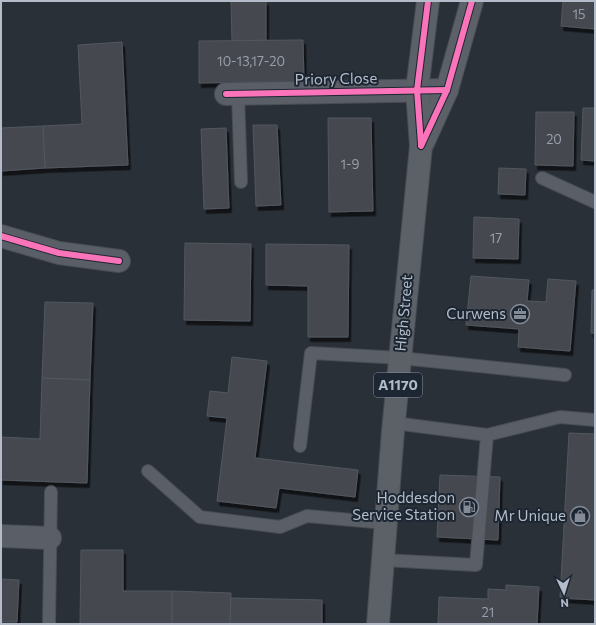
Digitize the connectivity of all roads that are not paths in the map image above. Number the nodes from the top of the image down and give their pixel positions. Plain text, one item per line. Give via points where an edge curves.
1 (428, 1) edge
2 (472, 1) edge
3 (417, 90) junction
4 (447, 90) junction
5 (232, 94) joint
6 (421, 146) junction
7 (542, 178) dead end
8 (241, 182) dead end
9 (595, 202) edge
10 (1, 236) edge
11 (119, 261) dead end
12 (400, 358) junction
13 (565, 375) dead end
14 (595, 420) edge
15 (394, 423) junction
16 (487, 434) junction
17 (300, 446) dead end
18 (148, 471) dead end
19 (51, 492) dead end
20 (386, 523) junction
21 (1, 536) edge
22 (50, 538) junction
23 (383, 560) junction
24 (49, 624) edge
25 (378, 624) edge

1 - 3 main road, High Street / A1170
2 - 4 main road, High Street / A1170
3 - 4 street, Priory Close
3 - 5 street, Priory Close
3 - 6 main road, High Street / A1170
4 - 6 main road, High Street / A1170
5 - 8 lane
6 - 12 main road, High Street / A1170
7 - 9 lane
10 - 11 street via 59,253
12 - 13 lane
12 - 15 main road, High Street / A1170
12 - 17 lane via 311,353
14 - 16 lane via 560,417
15 - 16 lane
15 - 20 main road, High Street / A1170
16 - 23 lane via 476,565
18 - 20 lane via 200,517 280,527 307,516
19 - 22 lane
20 - 23 main road, High Street / A1170
21 - 22 street
22 - 24 lane
23 - 25 main road, High Street / A1170

